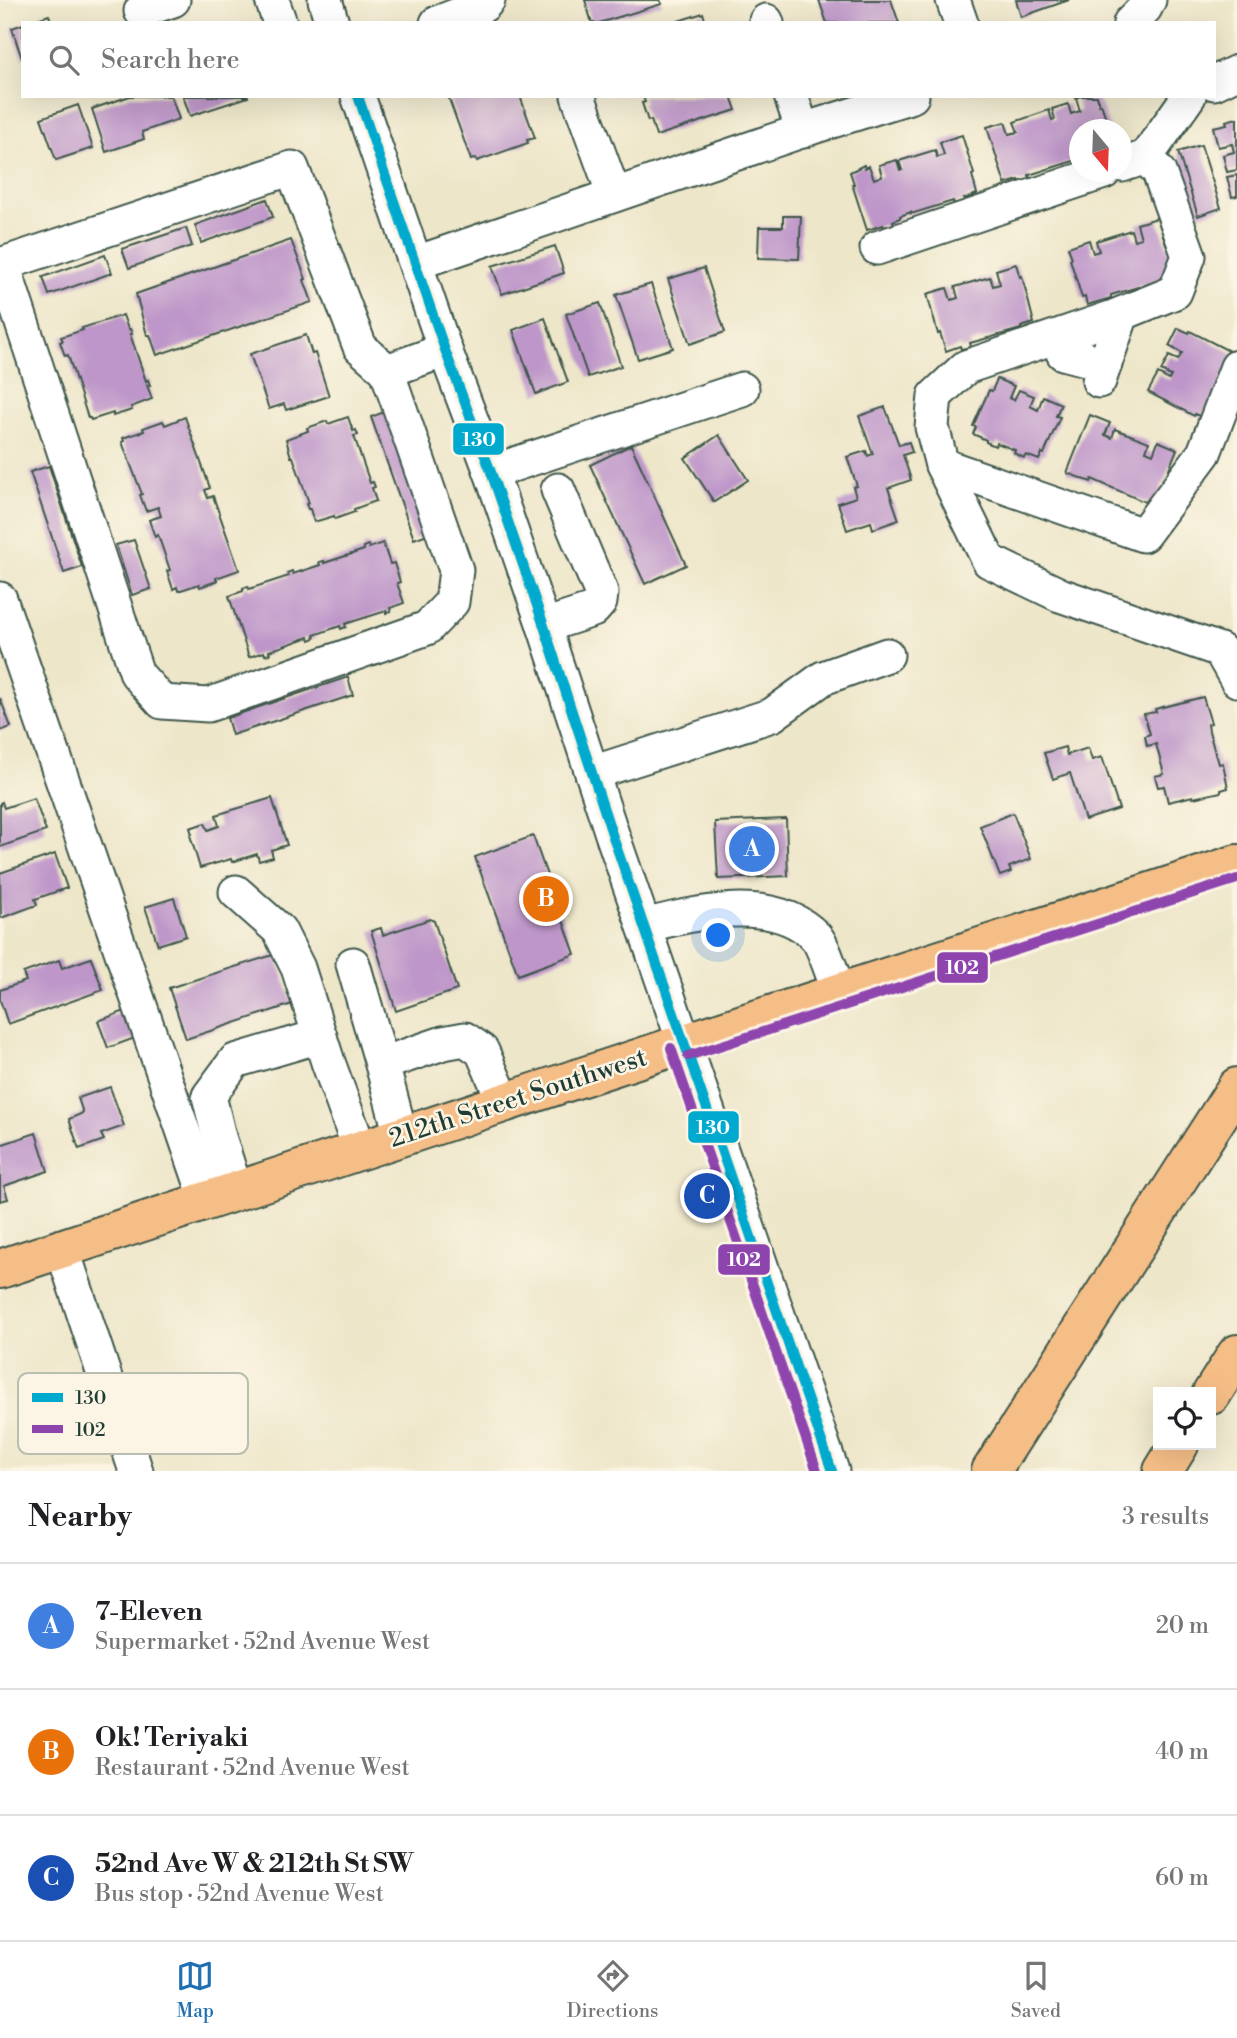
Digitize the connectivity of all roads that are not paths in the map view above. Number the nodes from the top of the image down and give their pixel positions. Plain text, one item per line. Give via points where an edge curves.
1 (173, 0) edge
2 (272, 0) edge
3 (325, 0) edge
4 (488, 0) edge
5 (953, 0) edge
6 (1149, 0) edge
7 (141, 10) dead end
8 (279, 21) edge
9 (331, 21) edge
10 (442, 21) edge
11 (960, 21) edge
12 (1132, 21) edge
13 (1237, 72) edge
14 (1216, 82) edge
15 (359, 98) edge
16 (579, 98) edge
17 (792, 98) edge
18 (906, 98) edge
19 (1187, 98) edge
20 (803, 131) junction
21 (1134, 161) edge
22 (1074, 182) edge
23 (614, 195) junction
24 (877, 248) dead end
25 (416, 263) junction
26 (2, 265) edge
27 (1122, 314) junction
28 (11, 323) edge
29 (1062, 335) junction
30 (445, 350) junction
31 (1237, 367) edge
32 (387, 371) junction
33 (742, 389) dead end
34 (942, 465) junction
35 (491, 472) junction
36 (558, 489) dead end
37 (0, 599) edge
38 (544, 626) junction
39 (887, 655) dead end
40 (1237, 680) edge
41 (592, 773) junction
42 (1237, 864) edge
43 (236, 892) dead end
44 (644, 926) junction
45 (353, 964) dead end
46 (839, 992) junction
47 (320, 1036) junction
48 (684, 1043) junction
49 (382, 1064) junction
50 (1237, 1087) edge
51 (504, 1102) junction
52 (401, 1136) junction
53 (359, 1150) junction
54 (221, 1196) junction
55 (62, 1248) junction
56 (0, 1269) edge
57 (1237, 1354) edge
58 (103, 1373) edge
59 (1216, 1387) edge
60 (1176, 1450) edge
61 (130, 1454) edge
62 (136, 1471) edge
63 (832, 1471) edge
64 (991, 1471) edge
65 (1163, 1471) edge

1 - 7 street
2 - 8 street
3 - 9 street
4 - 10 street
5 - 11 street
6 - 12 street
13 - 14 street
15 - 25 street
16 - 23 street
17 - 20 street
18 - 20 street
19 - 21 street
20 - 23 street
21 - 27 street via 1159,172 1189,256 1175,292
22 - 24 street
23 - 25 street
25 - 30 street
26 - 28 street
26 - 32 street via 292,168 360,347
27 - 29 street
27 - 29 street via 1102,373 1063,353
28 - 32 street via 137,674 162,702 208,705 427,628 452,602 456,570
29 - 34 street via 965,367 935,397 932,427
30 - 32 street
30 - 35 street
31 - 34 street via 1203,453 1143,535
33 - 35 street
34 - 40 street via 989,561 1060,595 1220,650
35 - 38 street
36 - 38 street via 601,592 600,602 593,610
37 - 54 street
38 - 41 street
39 - 41 street via 823,678 772,715
41 - 44 street
42 - 46 main road, 212th Street Southwest
43 - 47 street via 279,930 298,968
44 - 46 street via 730,911 759,911 796,920 818,939
44 - 48 street
45 - 49 street
46 - 48 main road, 212th Street Southwest
47 - 53 street
47 - 54 street via 236,1060 209,1096 219,1138
48 - 51 main road, 212th Street Southwest
48 - 63 street
49 - 51 street via 466,1039 482,1051
49 - 52 street
50 - 64 main road
51 - 52 main road, 212th Street Southwest
52 - 53 main road, 212th Street Southwest
53 - 54 main road, 212th Street Southwest
54 - 55 main road, 212th Street Southwest
55 - 56 main road, 212th Street Southwest
55 - 58 street
57 - 59 main road
60 - 65 main road
61 - 62 street

